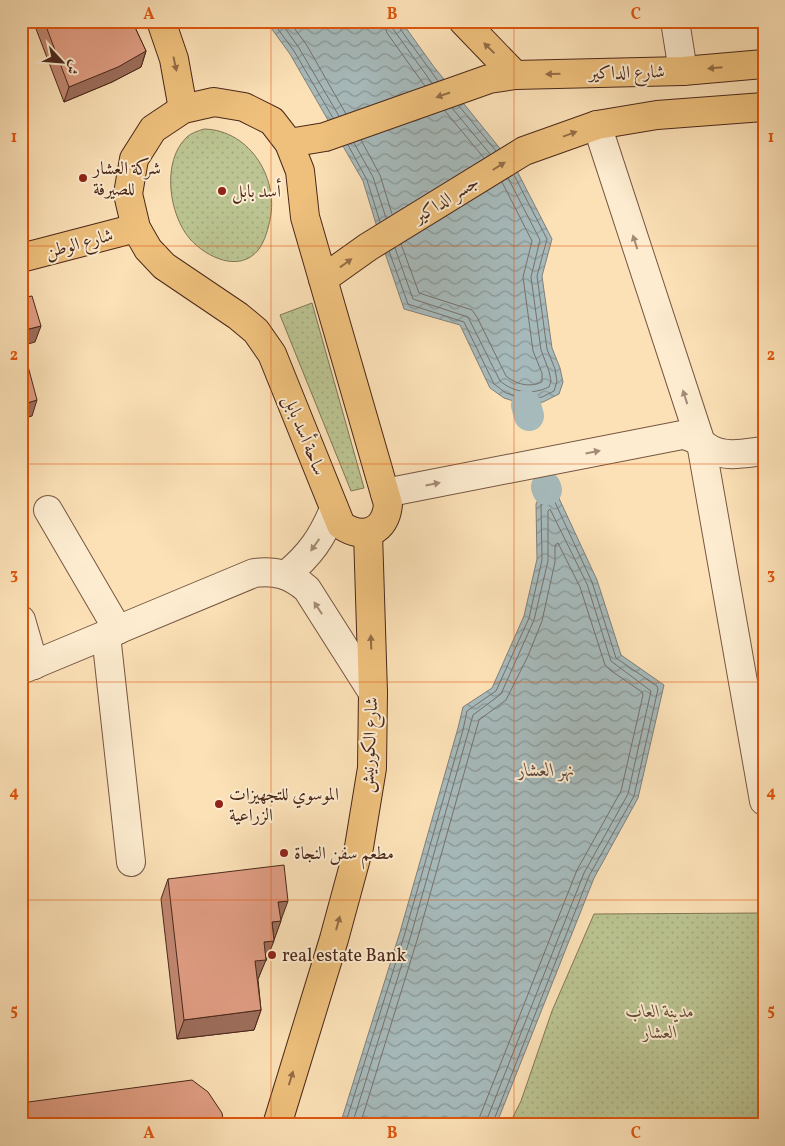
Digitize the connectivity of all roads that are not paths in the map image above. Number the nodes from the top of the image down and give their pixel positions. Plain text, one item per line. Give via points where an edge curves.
1 (161, 21) edge
2 (463, 21) edge
3 (676, 21) edge
4 (764, 64) edge
5 (683, 71) junction
6 (502, 77) junction
7 (764, 107) edge
8 (183, 109) junction
9 (597, 125) junction
10 (289, 142) junction
11 (136, 228) junction
12 (21, 258) edge
13 (323, 279) junction
14 (700, 443) junction
15 (764, 451) edge
16 (386, 493) junction
17 (334, 509) junction
18 (48, 510) dead end
19 (368, 533) junction
20 (286, 575) junction
21 (21, 620) edge
22 (112, 632) junction
23 (28, 668) edge
24 (373, 693) junction
25 (764, 801) edge
26 (131, 862) dead end
27 (277, 1125) edge

1 -> 8 main road via 174,58
6 -> 2 main road
3 - 5 street
4 -> 5 main road, شارع الداكير
5 -> 6 main road, شارع الداكير
6 -> 10 main road via 325,137
7 - 9 main road via 657,115
8 - 10 main road, ساحة أسد بابل via 214,102 244,107 272,121
8 - 11 main road, ساحة أسد بابل via 153,129 134,159 128,194
13 -> 9 main road, جسر الداكير via 368,246 524,151
14 -> 9 street
10 - 13 main road, ساحة أسد بابل via 300,171 305,217
11 - 12 main road, شارع الوطن
11 - 17 main road, ساحة أسد بابل via 148,249 164,266 256,331 272,354
13 - 16 main road, ساحة أسد بابل
14 - 15 street via 722,453
16 -> 14 street via 682,435 695,438
14 - 25 street
16 - 19 main road, ساحة أسد بابل via 387,515 377,528
17 - 19 main road, ساحة أسد بابل via 341,525 350,531
17 -> 20 street via 316,546
18 - 22 street
24 -> 19 main road, شارع الكورنيش
20 - 22 street via 254,573
24 -> 20 street via 307,589
21 - 23 street
22 - 23 street
22 - 26 street
27 -> 24 main road, شارع الكورنيش via 359,847 372,768

